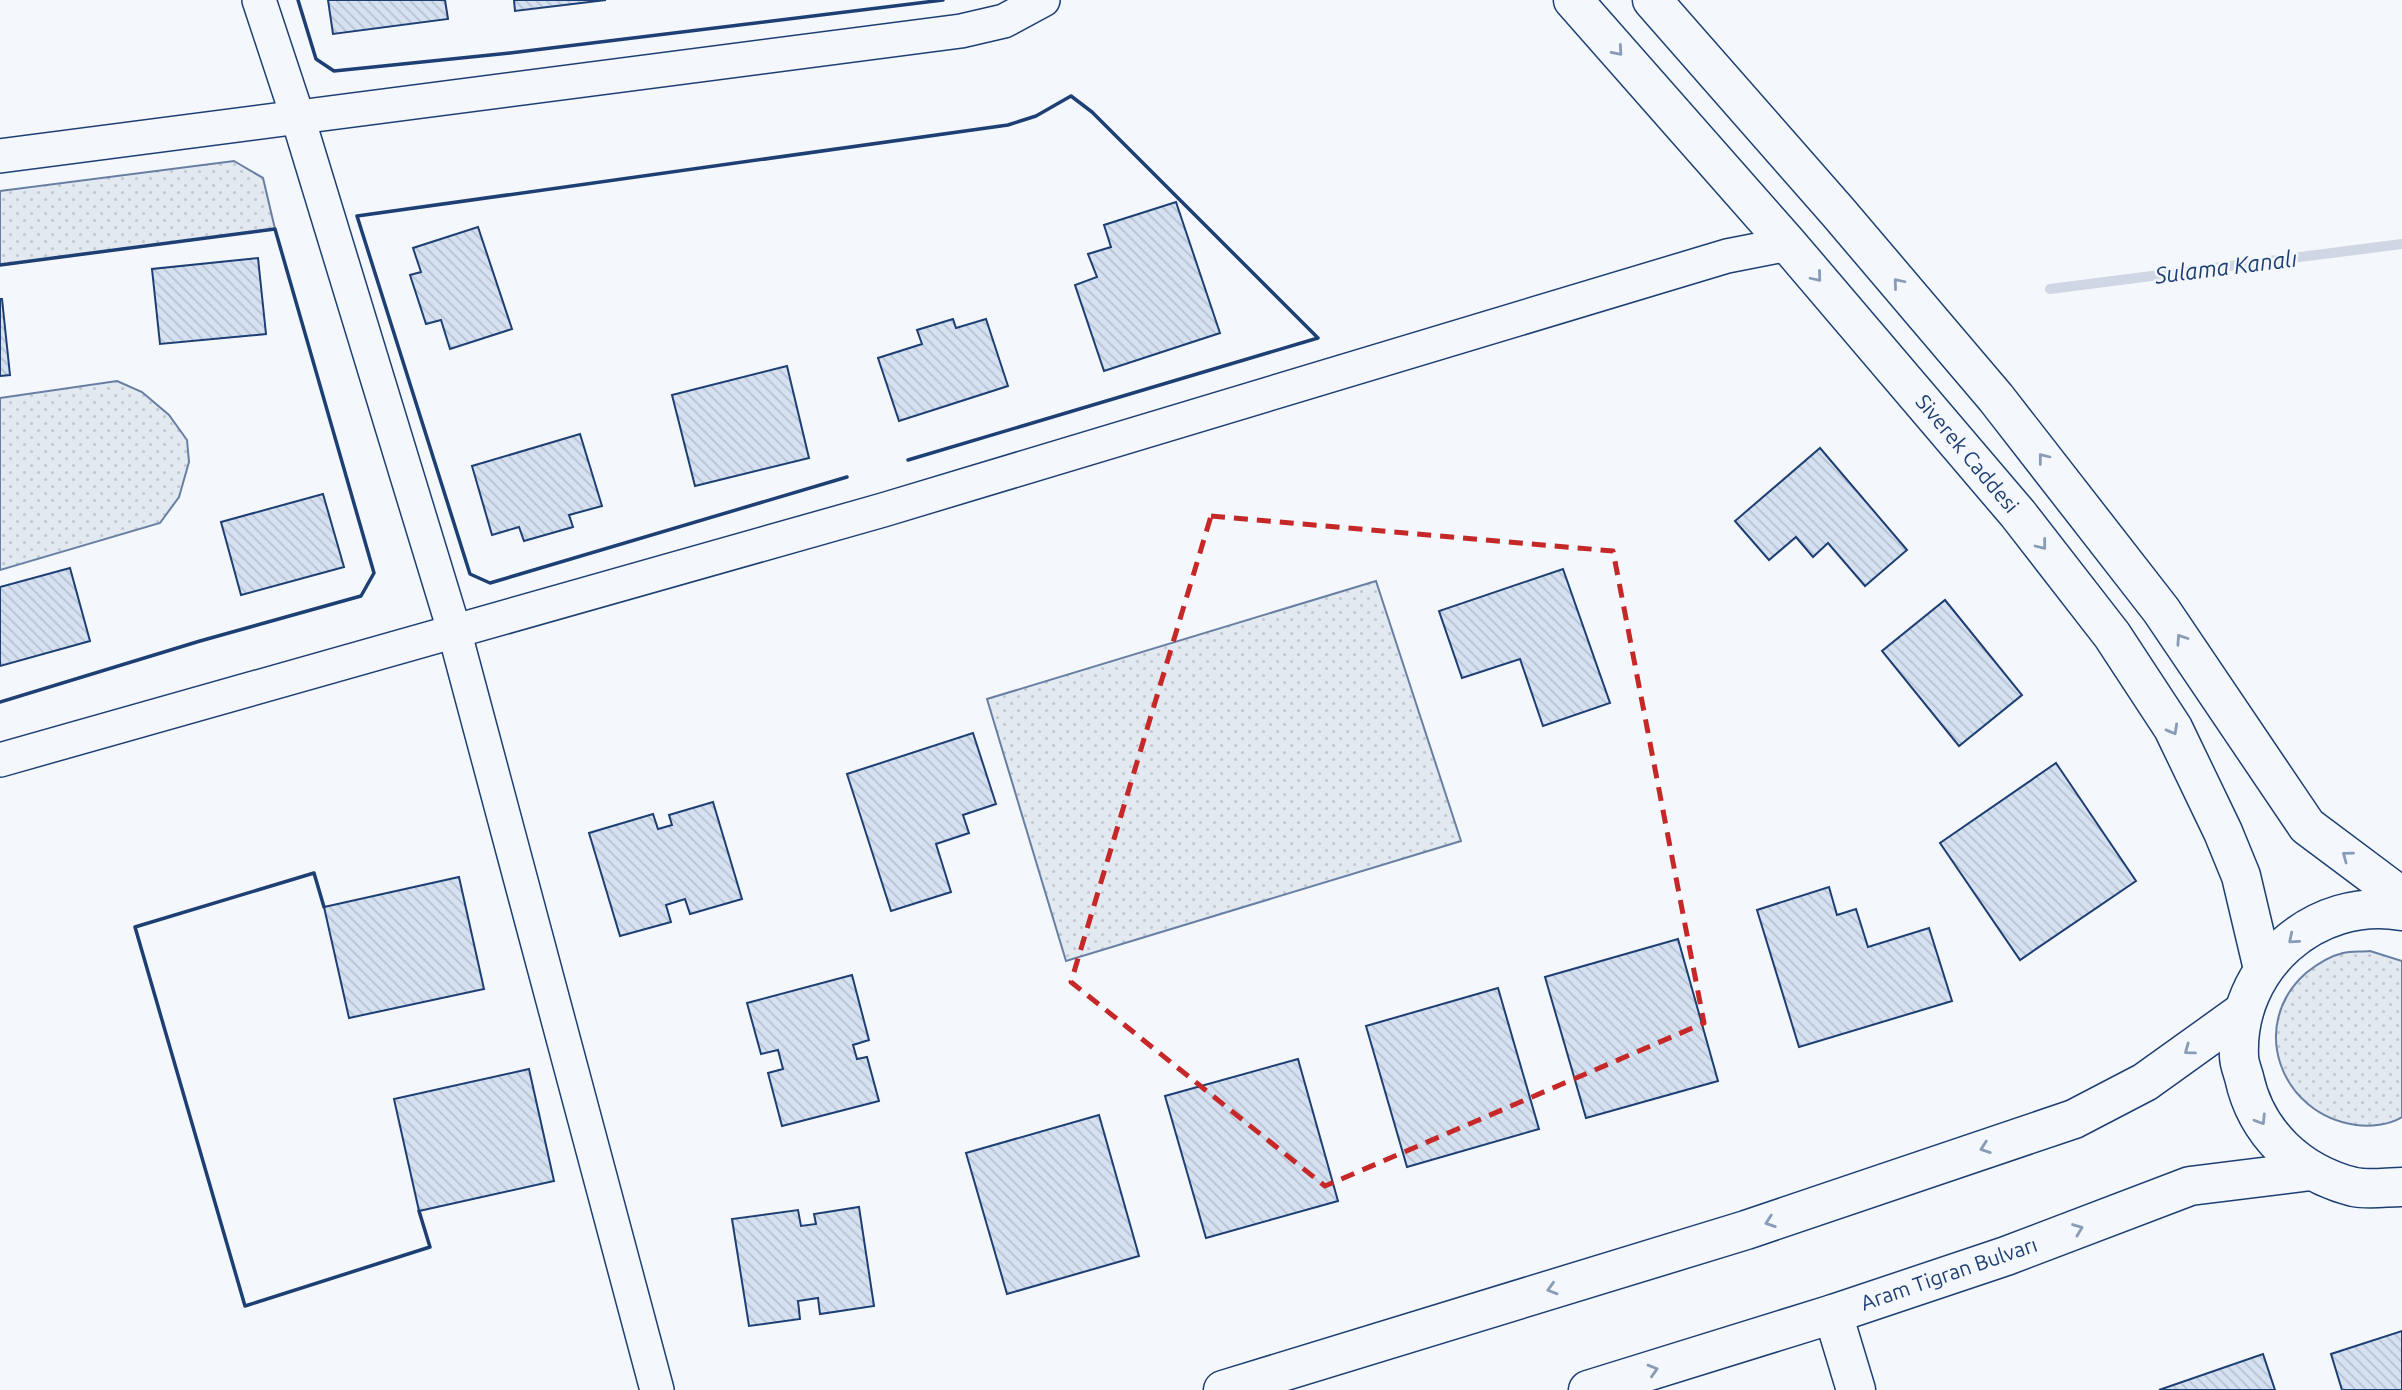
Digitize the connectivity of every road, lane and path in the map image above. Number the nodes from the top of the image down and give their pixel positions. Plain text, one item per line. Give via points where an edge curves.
1 (259, 0) edge
2 (1043, 0) edge
3 (1573, 0) edge
4 (1652, 0) edge
5 (297, 115) junction
6 (0, 156) edge
7 (1788, 244) junction
8 (454, 630) junction
9 (0, 760) edge
10 (2402, 897) edge
11 (2402, 911) edge
12 (2263, 969) junction
13 (2244, 1011) junction
14 (2311, 1171) junction
15 (2402, 1187) edge
16 (1833, 1314) junction
17 (657, 1390) edge
18 (1223, 1390) edge
19 (1588, 1390) edge
20 (1856, 1390) edge

1 - 5 street
2 - 5 street via 1004,21 961,31
3 -> 7 main road, Siverek Caddesi
10 -> 4 main road via 2307,826 2161,610 1996,398
5 - 6 street
5 - 8 street
7 - 8 street via 1727,256 883,510
7 -> 12 main road, Siverek Caddesi via 2018,514 2112,635 2173,728 2241,876
8 - 9 street
8 - 17 street
11 -> 12 main road via 2380,907 2335,915 2294,936
12 - 13 main road
13 -> 14 main road via 2239,1056 2249,1101 2274,1141
13 -> 18 main road via 2145,1082 2074,1119 1746,1230
14 - 15 main road via 2356,1187
16 -> 14 main road, Aram Tigran Bulvarı via 2006,1256 2190,1186
19 -> 16 main road, Aram Tigran Bulvarı
16 - 20 main road

